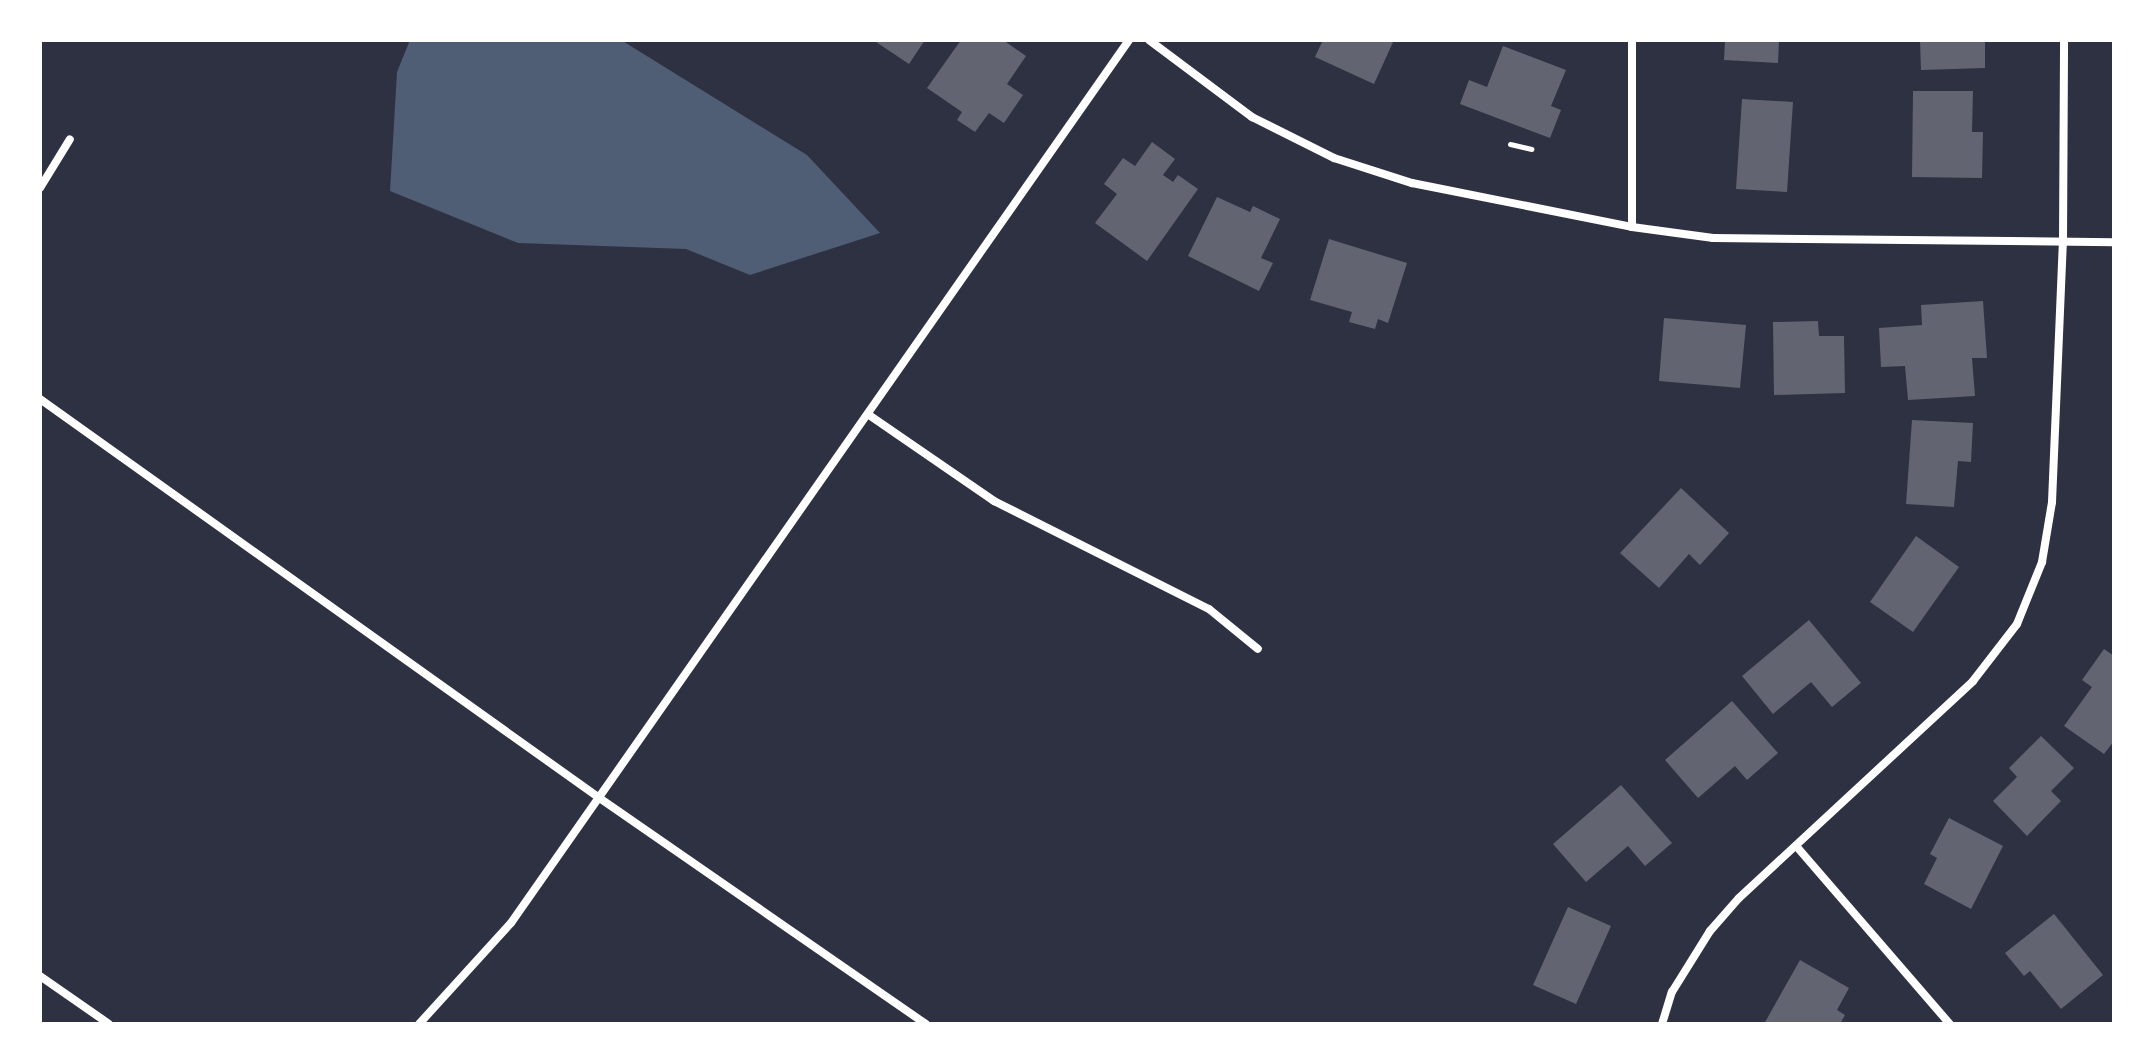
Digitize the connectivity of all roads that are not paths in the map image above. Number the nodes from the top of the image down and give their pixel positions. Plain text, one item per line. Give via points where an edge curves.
1 (1129, 40) edge
2 (1149, 40) edge
3 (1632, 40) edge
4 (2064, 40) edge
5 (70, 139) dead end
6 (40, 188) edge
7 (1632, 227) junction
8 (2063, 242) junction
9 (2114, 242) edge
10 (40, 399) edge
11 (869, 415) junction
12 (1258, 649) dead end
13 (598, 797) junction
14 (1797, 847) junction
15 (40, 976) edge
16 (109, 1024) edge
17 (419, 1024) edge
18 (926, 1024) edge
19 (1662, 1024) edge
20 (1950, 1024) edge

1 - 11 street
2 - 7 street via 1252,117 1334,158 1412,183
3 - 7 street
4 - 8 street
5 - 6 street
7 - 8 street via 1713,238
8 - 9 street
8 - 14 street via 2052,502 2042,562 2017,624 1973,681
10 - 13 street
11 - 12 street via 994,501 1209,609
11 - 13 street
13 - 17 street via 511,923
13 - 18 street
14 - 19 street via 1710,931 1672,992
14 - 20 street
15 - 16 street

